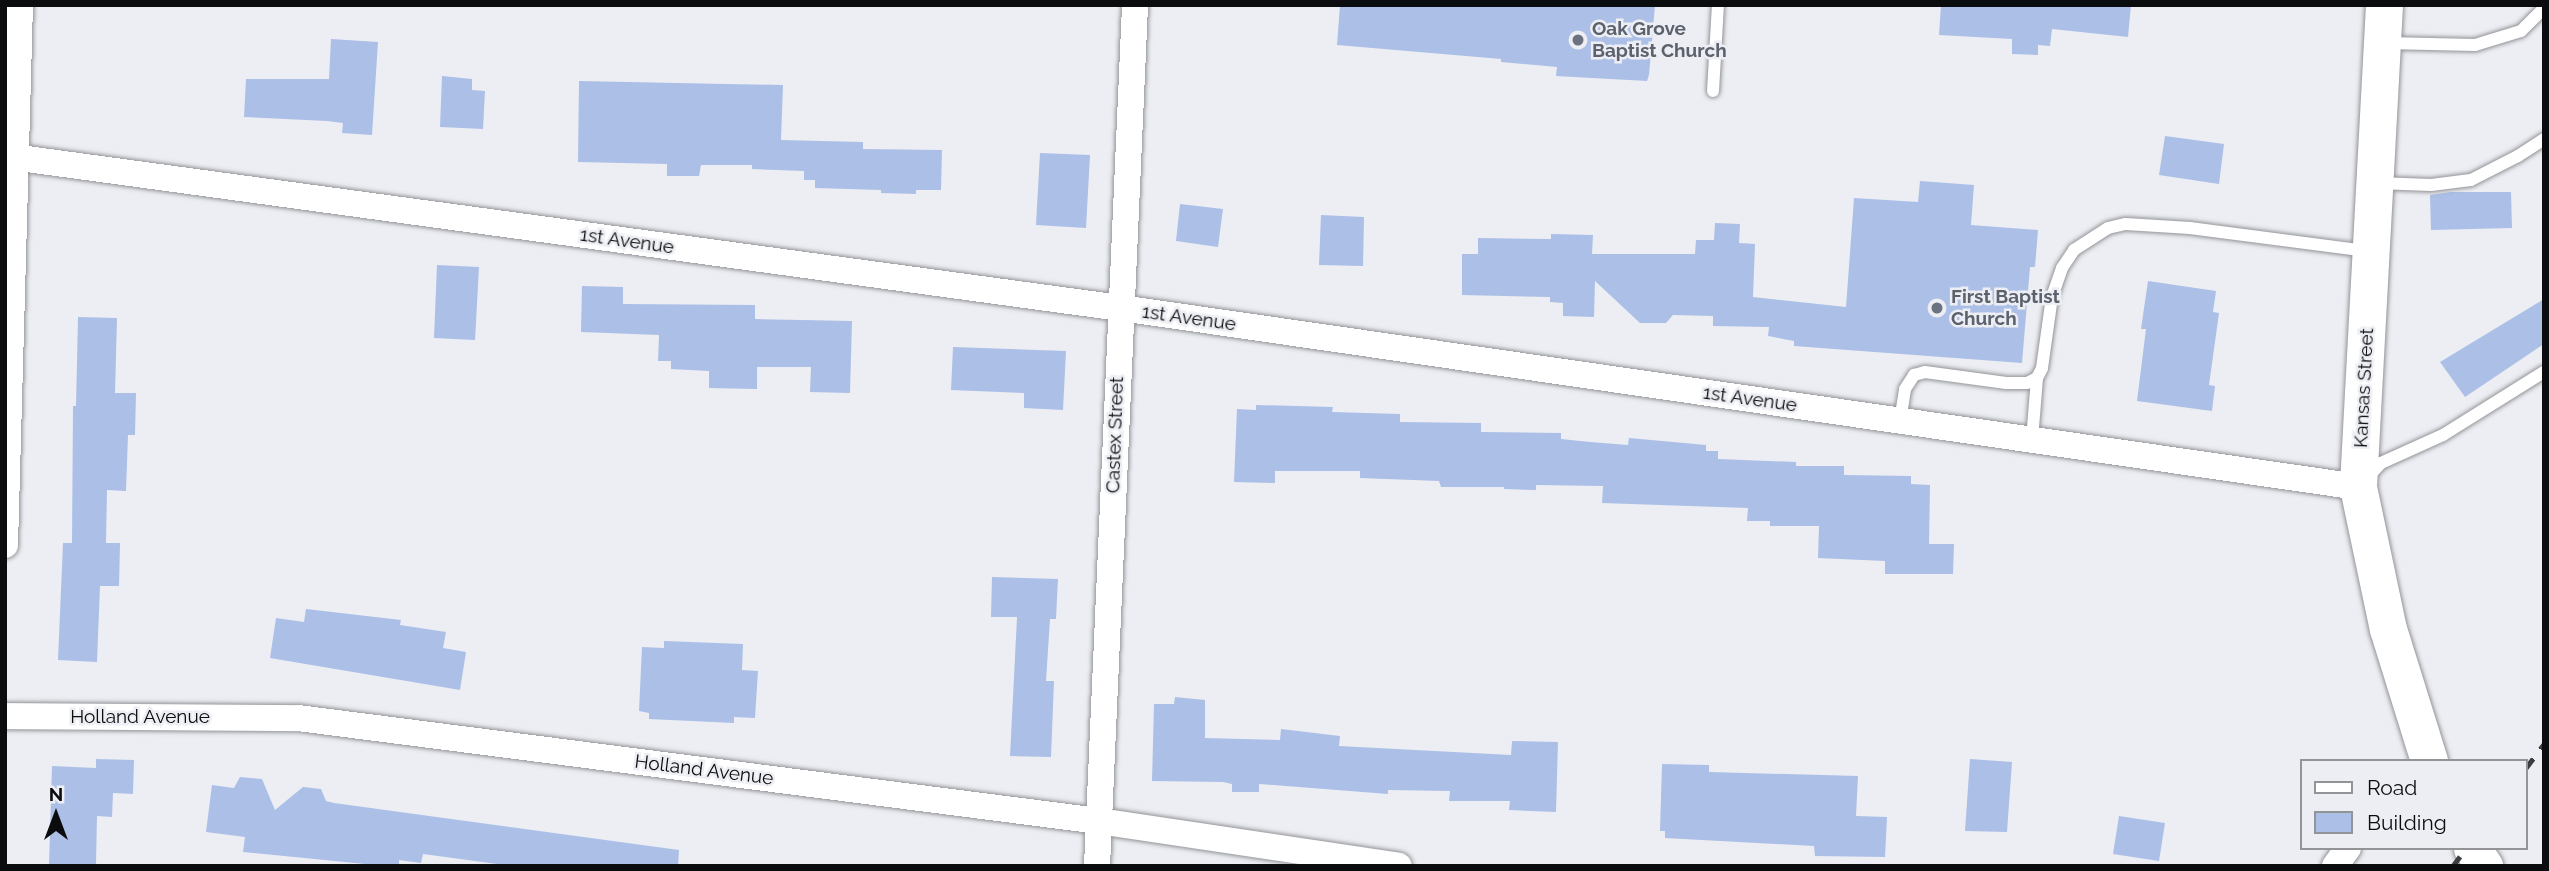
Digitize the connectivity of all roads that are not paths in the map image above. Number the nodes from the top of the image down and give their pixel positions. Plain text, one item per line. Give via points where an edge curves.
1 (20, 5) edge
2 (1135, 5) edge
3 (1718, 5) edge
4 (2384, 5) edge
5 (2544, 8) edge
6 (2382, 43) junction
7 (1713, 91) dead end
8 (2544, 139) edge
9 (12, 157) edge
10 (2376, 183) junction
11 (2371, 251) junction
12 (1121, 308) junction
13 (2544, 372) edge
14 (2037, 378) junction
15 (1899, 421) junction
16 (2032, 440) junction
17 (2358, 487) junction
18 (5, 545) edge
19 (5, 716) edge
20 (2422, 757) edge
21 (1099, 821) junction
22 (2347, 850) edge
23 (2473, 850) edge
24 (1097, 866) edge
25 (1399, 866) edge
26 (2335, 866) edge
27 (2484, 866) edge

1 - 9 street
2 - 12 street, Castex Street
3 - 7 lane
4 - 6 street, Kansas Street
5 - 6 lane via 2521,31 2475,45
6 - 10 street, Kansas Street
8 - 10 lane via 2471,180
9 - 12 street, 1st Avenue
9 - 18 street
10 - 11 street, Kansas Street
11 - 14 lane via 2190,228 2126,224 2108,228 2074,250 2062,268
11 - 17 street, Kansas Street
12 - 15 street, 1st Avenue
12 - 21 street, Castex Street
13 - 17 lane via 2443,435 2381,463
14 - 15 lane via 2006,383 1925,372 1914,375 1905,389
14 - 16 lane
15 - 16 street, 1st Avenue
16 - 17 street, 1st Avenue
17 - 20 street, Kansas Street via 2388,629
19 - 21 street, Holland Avenue via 298,718
21 - 24 street, Castex Street
21 - 25 street, Holland Avenue
22 - 26 street
23 - 27 street

